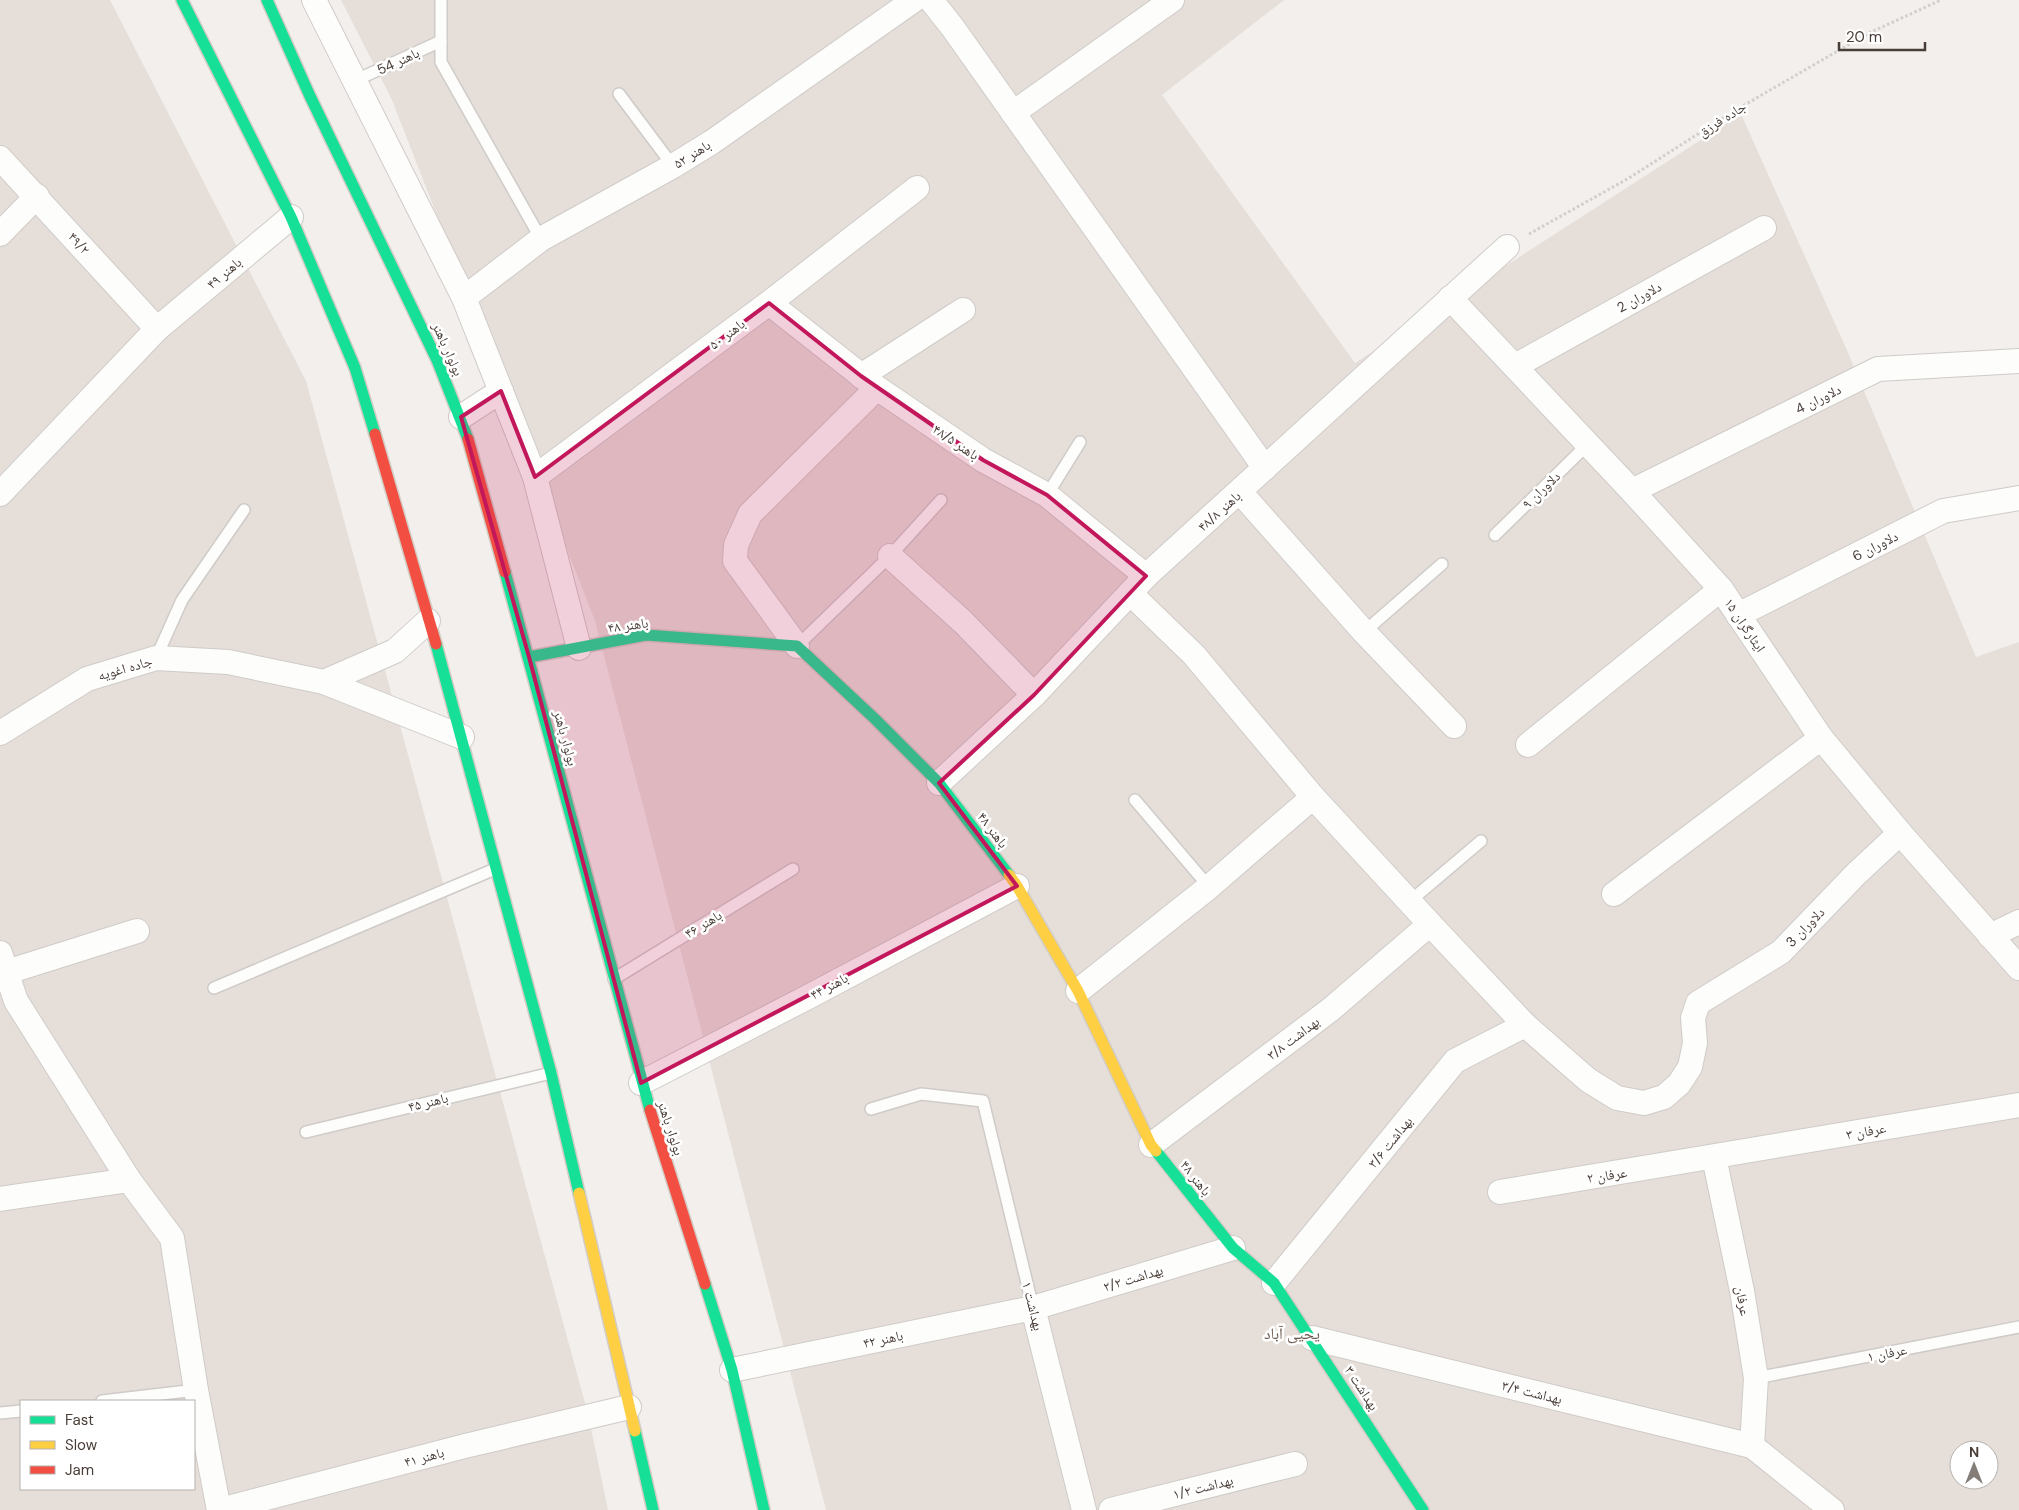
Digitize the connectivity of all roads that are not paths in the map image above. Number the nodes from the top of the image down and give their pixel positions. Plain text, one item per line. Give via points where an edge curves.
1 (182, 0) edge
2 (267, 0) edge
3 (314, 0) edge
4 (442, 0) edge
5 (914, 0) edge
6 (931, 0) edge
7 (1172, 0) edge
8 (441, 41) junction
9 (354, 81) junction
10 (619, 94) dead end
11 (1013, 113) junction
12 (0, 158) edge
13 (673, 166) junction
14 (918, 188) dead end
15 (37, 196) junction
16 (291, 217) junction
17 (1764, 228) dead end
18 (0, 234) edge
19 (541, 239) junction
20 (1507, 247) road end
21 (464, 298) junction
22 (1450, 298) junction
23 (768, 303) junction
24 (963, 310) dead end
25 (158, 329) junction
26 (2019, 361) edge
27 (1514, 366) junction
28 (869, 382) junction
29 (501, 391) junction
30 (461, 417) junction
31 (1080, 442) dead end
32 (1588, 444) junction
33 (1265, 468) junction
34 (535, 478) junction
35 (1632, 491) junction
36 (1240, 492) junction
37 (0, 494) edge
38 (1047, 495) junction
39 (2019, 498) edge
40 (941, 500) dead end
41 (244, 510) dead end
42 (1495, 536) dead end
43 (890, 556) junction
44 (1442, 564) dead end
45 (1146, 576) junction
46 (1721, 589) junction
47 (1130, 592) junction
48 (1738, 615) junction
49 (428, 621) junction
50 (1364, 632) junction
51 (797, 646) junction
52 (579, 648) junction
53 (529, 657) junction
54 (156, 658) junction
55 (324, 682) junction
56 (1034, 695) junction
57 (1454, 726) dead end
58 (0, 733) edge
59 (462, 737) junction
60 (1821, 738) junction
61 (1528, 745) dead end
62 (939, 783) junction
63 (1313, 797) junction
64 (1135, 800) dead end
65 (1900, 833) junction
66 (1481, 841) dead end
67 (495, 869) junction
68 (793, 869) dead end
69 (1016, 886) junction
70 (1209, 886) junction
71 (1614, 894) dead end
72 (1409, 902) junction
73 (2019, 922) edge
74 (1430, 924) junction
75 (137, 931) dead end
76 (1990, 936) junction
77 (4, 963) edge
78 (2019, 968) edge
79 (614, 979) junction
80 (214, 988) dead end
81 (1078, 991) junction
82 (8, 1005) edge
83 (1525, 1024) junction
84 (551, 1072) junction
85 (641, 1083) junction
86 (2019, 1105) edge
87 (871, 1109) dead end
88 (306, 1132) dead end
89 (1152, 1145) junction
90 (1714, 1157) junction
91 (129, 1180) junction
92 (1500, 1192) dead end
93 (0, 1199) edge
94 (1233, 1248) junction
95 (1274, 1283) junction
96 (1033, 1308) junction
97 (2019, 1327) edge
98 (1312, 1338) junction
99 (732, 1370) junction
100 (1756, 1378) junction
101 (196, 1390) junction
102 (111, 1400) edge
103 (629, 1407) junction
104 (20, 1410) edge
105 (0, 1413) edge
106 (1752, 1446) junction
107 (1295, 1464) dead end
108 (219, 1510) edge
109 (653, 1510) edge
110 (764, 1510) edge
111 (1084, 1510) edge
112 (1111, 1510) edge
113 (1423, 1510) edge
114 (1832, 1510) edge

1 - 16 main road
2 - 30 main road, بولوار باهنر via 438,360
3 - 9 street
4 - 8 lane
5 - 13 street, باهنر ۵۲
6 - 11 street
7 - 11 street
8 - 9 lane, باهنر 54
8 - 19 lane via 441,62
9 - 21 street
10 - 13 lane
11 - 33 street
12 - 15 street, ۴۹/۲
13 - 19 street, باهنر ۵۲
14 - 23 street, باهنر ۵۰
15 - 18 street
15 - 25 street, ۴۹/۲
16 - 25 street, باهنر ۴۹
16 - 49 main road via 355,368
17 - 27 street, دلاوران 2
19 - 21 street, باهنر ۵۲
20 - 22 street, باهنر ۴۸/۸
21 - 29 street
22 - 27 street, ایثارگران ۱۵
22 - 33 street, باهنر ۴۸/۸
23 - 28 street, باهنر ۴۸/۵
23 - 34 street, باهنر ۵۰
24 - 28 street
25 - 37 street, باهنر ۴۹
26 - 35 street, دلاوران 4 via 1878,370
27 - 32 street, ایثارگران ۱۵
28 - 38 street, باهنر ۴۸/۵ via 983,460
28 - 51 street via 750,514 736,545 735,561
29 - 30 street
29 - 34 street
30 - 53 main road, بولوار باهنر
31 - 38 lane
32 - 35 street, ایثارگران ۱۵
32 - 42 lane, دلاوران ۹
33 - 36 street, باهنر ۴۸/۸
34 - 52 street
35 - 46 street, ایثارگران ۱۵
36 - 45 street, باهنر ۴۸/۸
36 - 50 street
38 - 45 street, باهنر ۴۸/۵
39 - 48 street, دلاوران 6 via 1943,511
40 - 43 lane
41 - 54 lane via 182,600
43 - 51 lane
43 - 56 street via 963,622
44 - 50 lane
45 - 47 street, باهنر ۴۸/۸
46 - 48 street, ایثارگران ۱۵
46 - 61 street
47 - 56 street, باهنر ۴۸/۸
47 - 63 street via 1194,655
48 - 60 street, ایثارگران ۱۵
49 - 55 street via 395,651
49 - 59 main road
50 - 57 street
51 - 52 main road, باهنر ۴۸ via 646,635
51 - 62 main road, باهنر ۴۸
52 - 53 main road, باهنر ۴۸
53 - 79 main road, بولوار باهنر
54 - 55 street, جاده اغویه via 228,662
54 - 58 street, جاده اغویه via 86,679
55 - 59 street, جاده اغویه
56 - 62 street, باهنر ۴۸/۸
59 - 67 main road
60 - 65 street, ایثارگران ۱۵
60 - 71 street
62 - 69 main road, باهنر ۴۸
63 - 70 street
63 - 72 street
64 - 70 lane
65 - 76 street, ایثارگران ۱۵
65 - 83 street, دلاوران 3 via 1781,952 1698,1003 1690,1067 1680,1084 1664,1097 1644,1104 1617,1098 1588,1080
66 - 72 lane
67 - 80 lane
67 - 84 main road
68 - 79 lane, باهنر ۴۶
69 - 81 main road, باهنر ۴۸
69 - 85 street, باهنر ۴۴
70 - 81 street
72 - 74 street
73 - 76 street
74 - 83 street
74 - 89 street, بهداشت ۳/۸ via 1330,1010
75 - 77 street
76 - 78 street, ایثارگران ۱۵
77 - 82 street
79 - 85 main road, بولوار باهنر
81 - 89 main road, باهنر ۴۸
82 - 91 street
83 - 95 street, بهداشت ۳/۶ via 1455,1061
84 - 88 lane, باهنر ۴۵
84 - 103 main road
85 - 99 main road, بولوار باهنر
86 - 90 street, عرفان ۳
87 - 96 lane, بهداشت ۱ via 921,1094 983,1101
89 - 94 main road, باهنر ۴۸
90 - 92 street, عرفان ۲
90 - 100 street, عرفان
91 - 93 street
91 - 101 street via 172,1238
94 - 95 main road, باهنر ۴۸
94 - 96 street, بهداشت ۲/۲
95 - 98 main road, بهداشت ۳
96 - 99 street, باهنر ۴۲
96 - 111 street, بهداشت ۱
97 - 100 lane, عرفان ۱
98 - 106 street, بهداشت ۳/۴
98 - 113 main road, بهداشت ۳
99 - 110 main road, بولوار باهنر
100 - 106 street, عرفان
101 - 102 lane
101 - 108 street
103 - 108 street, باهنر ۴۱
103 - 109 main road
104 - 105 lane
106 - 114 street
107 - 112 street, بهداشت ۱/۲

